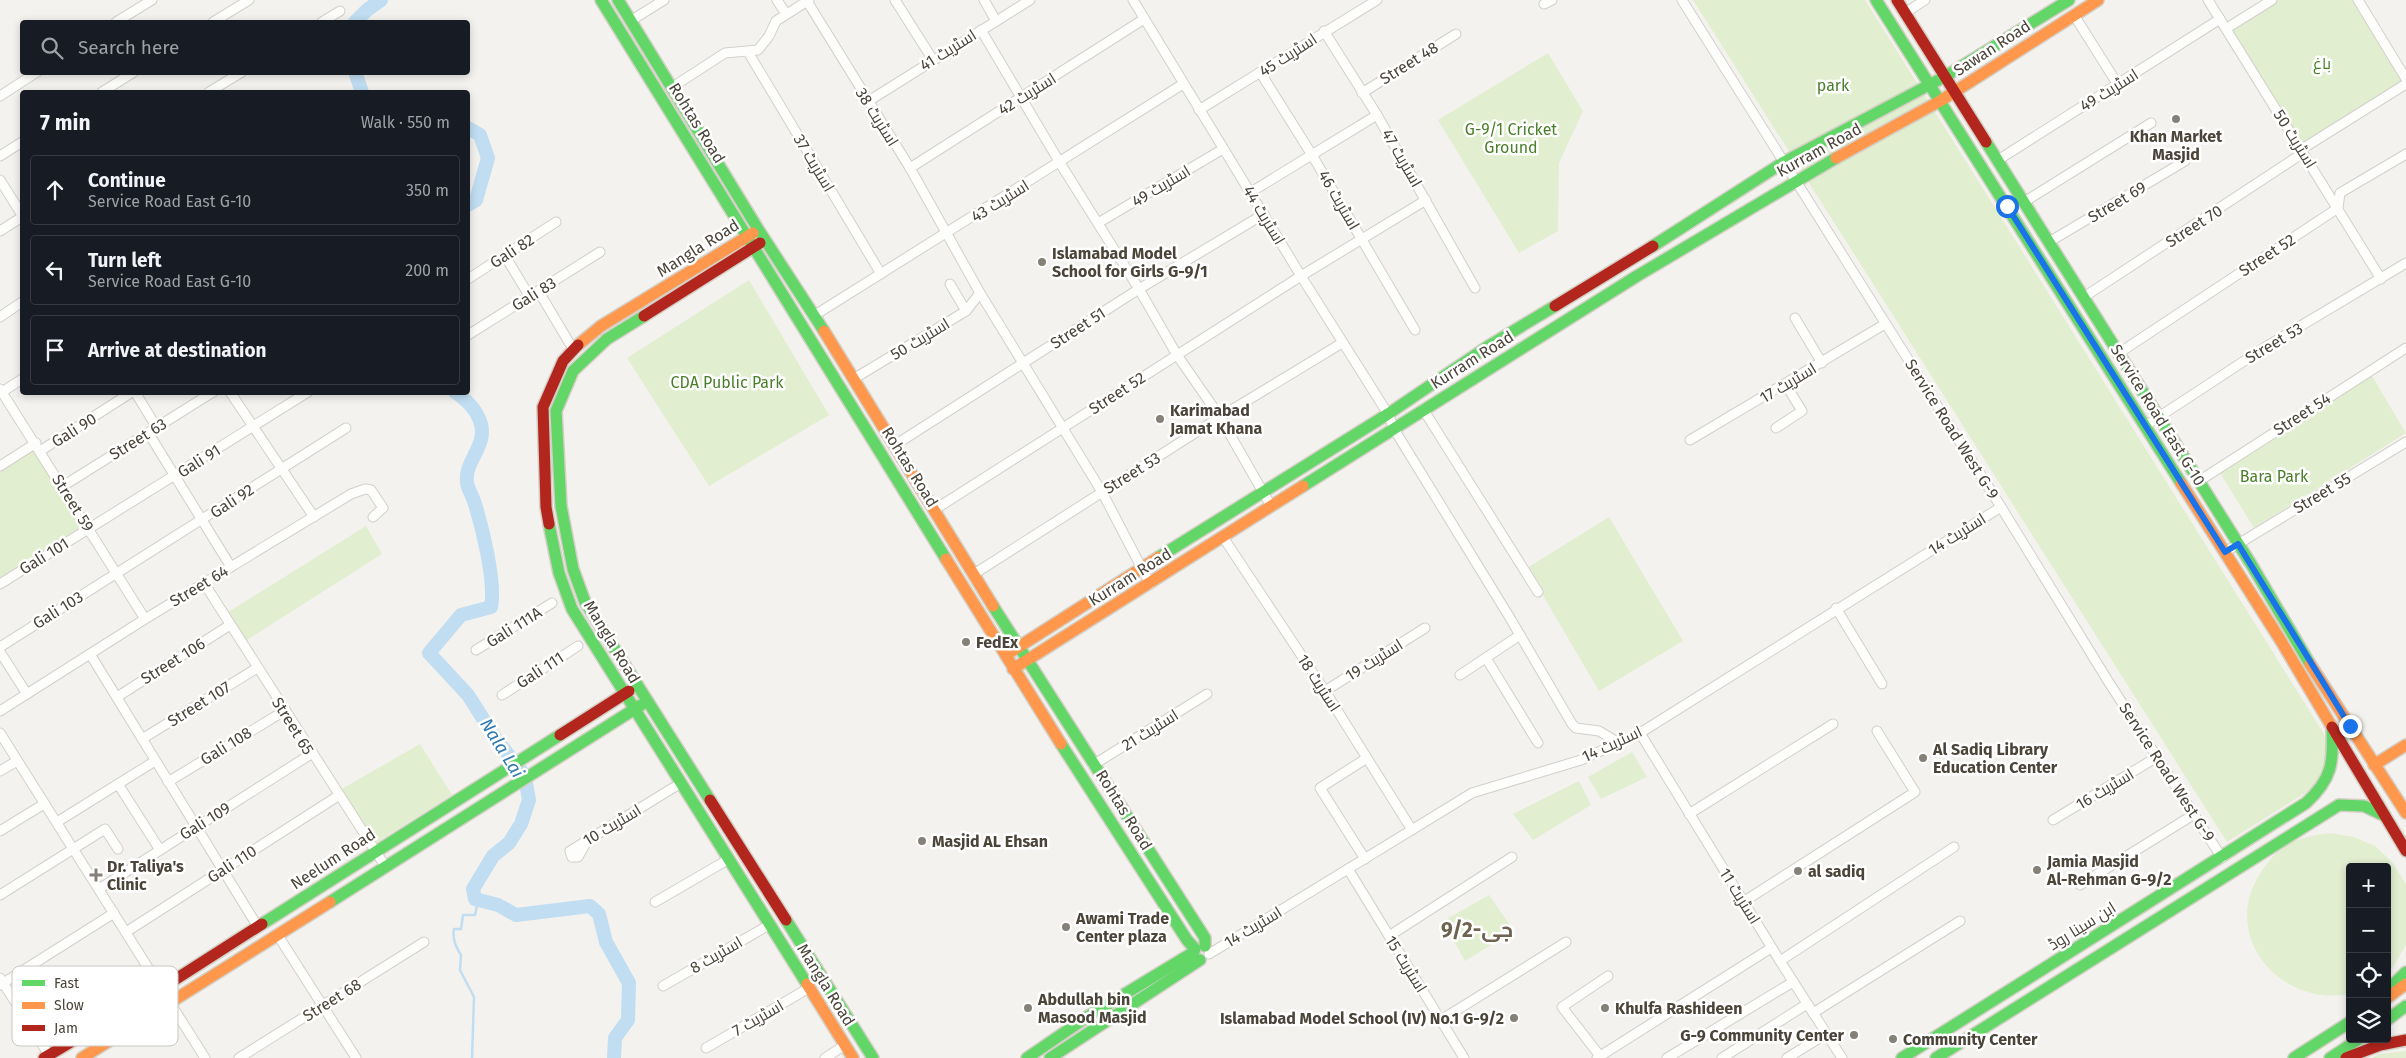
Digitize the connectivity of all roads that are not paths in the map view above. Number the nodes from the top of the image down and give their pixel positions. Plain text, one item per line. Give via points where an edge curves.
1 (152, 0) edge
2 (249, 0) edge
3 (601, 0) edge
4 (618, 0) edge
5 (664, 0) edge
6 (777, 0) edge
7 (808, 0) edge
8 (895, 0) edge
9 (984, 0) edge
10 (1030, 0) edge
11 (1133, 0) edge
12 (1377, 0) edge
13 (1682, 0) edge
14 (1876, 0) edge
15 (1897, 0) edge
16 (1925, 0) edge
17 (2069, 0) edge
18 (2098, 0) edge
19 (2208, 0) edge
20 (2272, 0) edge
21 (2358, 0) edge
22 (340, 11) dead end
23 (1905, 13) junction
24 (786, 14) junction
25 (2074, 15) junction
26 (1144, 19) junction
27 (2220, 19) junction
28 (119, 20) edge
29 (219, 20) edge
30 (325, 20) edge
31 (632, 20) junction
32 (996, 21) junction
33 (2227, 28) junction
34 (981, 30) junction
35 (1324, 31) junction
36 (1456, 34) dead end
37 (748, 52) junction
38 (933, 60) junction
39 (1260, 72) junction
40 (32, 75) edge
41 (129, 75) edge
42 (238, 75) edge
43 (1946, 76) junction
44 (2406, 79) edge
45 (1183, 84) junction
46 (2406, 84) edge
47 (1930, 85) junction
48 (2118, 85) junction
49 (671, 88) junction
50 (105, 90) edge
51 (221, 90) edge
52 (1955, 91) junction
53 (1362, 93) junction
54 (0, 96) edge
55 (1022, 97) junction
56 (1940, 101) junction
57 (868, 102) junction
58 (1199, 110) junction
59 (1378, 116) junction
60 (2151, 123) dead end
61 (20, 143) edge
62 (1223, 149) junction
63 (2302, 151) junction
64 (2406, 154) edge
65 (1312, 155) junction
66 (0, 156) edge
67 (1998, 160) junction
68 (2185, 161) dead end
69 (1784, 162) junction
70 (1060, 163) junction
71 (910, 168) junction
72 (0, 180) edge
73 (1795, 180) junction
74 (1251, 192) junction
75 (1426, 200) junction
76 (2024, 202) junction
77 (2338, 208) junction
78 (20, 213) edge
79 (1264, 214) junction
80 (20, 217) edge
81 (556, 222) dead end
82 (1098, 223) junction
83 (758, 229) junction
84 (0, 231) edge
85 (947, 234) junction
86 (1361, 238) junction
87 (765, 239) junction
88 (751, 242) junction
89 (2049, 242) junction
90 (600, 252) dead end
91 (505, 256) junction
92 (2406, 263) edge
93 (880, 274) junction
94 (1301, 276) junction
95 (470, 277) edge
96 (2381, 279) junction
97 (950, 284) dead end
98 (1475, 288) dead end
99 (1139, 289) junction
100 (539, 292) junction
101 (980, 293) junction
102 (2084, 297) junction
103 (530, 298) junction
104 (20, 303) edge
105 (966, 311) junction
106 (815, 315) junction
107 (0, 317) edge
108 (1795, 318) dead end
109 (1886, 324) junction
110 (1414, 330) dead end
111 (470, 334) edge
112 (1342, 343) junction
113 (2406, 348) edge
114 (574, 350) junction
115 (2119, 353) junction
116 (1176, 355) junction
117 (1025, 362) junction
118 (1822, 363) junction
119 (854, 378) junction
120 (20, 381) edge
121 (1786, 385) junction
122 (2, 395) edge
123 (128, 395) edge
124 (135, 395) edge
125 (208, 395) edge
126 (232, 395) edge
127 (303, 395) edge
128 (1424, 409) junction
129 (1388, 414) junction
130 (1220, 417) junction
131 (2159, 417) junction
132 (2145, 426) junction
133 (253, 427) junction
134 (157, 428) junction
135 (346, 428) dead end
136 (1063, 428) junction
137 (1776, 428) dead end
138 (1394, 430) junction
139 (148, 434) junction
140 (1690, 440) dead end
141 (2405, 444) edge
142 (895, 445) junction
143 (38, 447) junction
144 (0, 466) edge
145 (908, 466) junction
146 (282, 469) junction
147 (896, 474) junction
148 (175, 476) junction
149 (2199, 481) junction
150 (63, 486) junction
151 (1102, 492) junction
152 (1262, 492) junction
153 (1271, 506) junction
154 (2001, 507) junction
155 (934, 510) junction
156 (314, 517) junction
157 (373, 517) dead end
158 (202, 520) junction
159 (89, 529) junction
160 (1223, 537) junction
161 (2238, 544) junction
162 (2225, 552) junction
163 (231, 566) junction
164 (1143, 567) junction
165 (117, 573) junction
166 (974, 574) junction
167 (204, 583) junction
168 (0, 584) edge
169 (1150, 584) junction
170 (1538, 592) dead end
171 (552, 603) dead end
172 (1836, 608) junction
173 (145, 619) junction
174 (230, 625) junction
175 (1424, 629) dead end
176 (1520, 635) junction
177 (578, 646) dead end
178 (0, 647) edge
179 (1020, 648) junction
180 (476, 650) dead end
181 (0, 652) edge
182 (90, 654) junction
183 (1006, 655) junction
184 (1486, 658) junction
185 (1026, 659) junction
186 (257, 668) junction
187 (1013, 669) junction
188 (1460, 675) dead end
189 (1882, 684) dead end
190 (637, 686) junction
191 (1325, 691) junction
192 (27, 694) junction
193 (625, 694) junction
194 (1207, 694) dead end
195 (502, 695) dead end
196 (117, 697) junction
197 (648, 702) junction
198 (635, 709) junction
199 (0, 711) edge
200 (284, 711) junction
201 (1833, 724) dead end
202 (2332, 727) junction
203 (1877, 731) dead end
204 (0, 733) edge
205 (1640, 733) junction
206 (142, 739) junction
207 (1619, 742) junction
208 (1538, 743) dead end
209 (2406, 745) edge
210 (311, 754) junction
211 (2157, 757) junction
212 (1367, 758) junction
213 (17, 761) junction
214 (155, 761) junction
215 (1093, 765) junction
216 (2374, 765) junction
217 (0, 771) edge
218 (168, 782) junction
219 (681, 783) junction
220 (118, 784) junction
221 (338, 796) junction
222 (44, 804) junction
223 (2406, 813) edge
224 (1689, 814) junction
225 (2193, 815) junction
226 (2389, 819) junction
227 (2053, 820) dead end
228 (57, 822) junction
229 (196, 827) junction
230 (1412, 830) junction
231 (0, 832) edge
232 (587, 841) dead end
233 (1954, 847) dead end
234 (74, 849) junction
235 (118, 849) dead end
236 (160, 850) junction
237 (2406, 851) edge
238 (374, 852) junction
239 (1512, 857) dead end
240 (729, 858) junction
241 (2222, 858) junction
242 (1365, 859) junction
243 (385, 866) junction
244 (222, 870) junction
245 (1348, 870) junction
246 (2080, 885) dead end
247 (99, 889) junction
248 (0, 895) edge
249 (655, 902) dead end
250 (1743, 902) junction
251 (114, 913) junction
252 (1960, 921) dead end
253 (769, 924) junction
254 (258, 927) junction
255 (126, 932) junction
256 (277, 934) junction
257 (1389, 936) junction
258 (424, 942) dead end
259 (1566, 942) dead end
260 (1772, 948) junction
261 (1201, 952) junction
262 (1780, 962) junction
263 (27, 966) edge
264 (148, 966) edge
265 (2406, 972) edge
266 (12, 975) edge
267 (1608, 976) dead end
268 (178, 978) edge
269 (1, 982) edge
270 (1793, 982) junction
271 (2406, 984) edge
272 (663, 986) dead end
273 (2391, 986) edge
274 (809, 988) junction
275 (2391, 995) edge
276 (178, 998) edge
277 (12, 1000) edge
278 (1807, 1004) junction
279 (324, 1006) junction
280 (2406, 1006) edge
281 (178, 1014) edge
282 (1813, 1014) junction
283 (2391, 1017) edge
284 (1441, 1020) junction
285 (2346, 1025) edge
286 (1826, 1034) junction
287 (2406, 1040) edge
288 (2353, 1043) edge
289 (845, 1045) junction
290 (39, 1046) edge
291 (64, 1046) edge
292 (101, 1046) edge
293 (706, 1048) dead end
294 (46, 1057) edge
295 (1598, 1057) edge
296 (82, 1058) edge
297 (205, 1058) edge
298 (239, 1058) edge
299 (356, 1058) edge
300 (825, 1058) edge
301 (853, 1058) edge
302 (873, 1058) edge
303 (1027, 1058) edge
304 (1050, 1058) edge
305 (1464, 1058) edge
306 (1667, 1058) edge
307 (1722, 1058) edge
308 (1787, 1058) edge
309 (1842, 1058) edge
310 (1902, 1058) edge
311 (1936, 1058) edge
312 (2294, 1058) edge
313 (2330, 1058) edge
314 (2346, 1058) edge

1 - 28 street
2 - 29 street
3 - 88 main road, Rohtas Road
4 - 31 main road, Rohtas Road
5 - 31 street
6 - 24 street
7 - 24 street
7 - 57 street, اسٹریٹ 38
8 - 38 street
9 - 32 street
10 - 32 street, اسٹریٹ 41
11 - 26 street, اسٹریٹ 44
12 - 35 street, اسٹریٹ 45
13 - 69 street, Service Road West G-9
14 - 47 main road, Service Road East G-10
15 - 23 main road, Service Road East G-10
16 - 23 street
17 - 43 main road, Sawan Road
18 - 25 main road, Sawan Road
19 - 27 street, اسٹریٹ 50
20 - 33 street
21 - 44 street
22 - 30 street
23 - 43 main road, Service Road East G-10
24 - 37 street via 776,21 758,50
25 - 48 street
25 - 52 main road, Sawan Road
26 - 45 street, اسٹریٹ 44
26 - 55 street, اسٹریٹ 42
27 - 33 street, اسٹریٹ 50
27 - 48 street, اسٹریٹ 49
31 - 49 main road, Rohtas Road
32 - 34 street, اسٹریٹ 41
33 - 63 street, اسٹریٹ 50
34 - 38 street, اسٹریٹ 41
34 - 55 street
35 - 39 street, اسٹریٹ 45
35 - 53 street, اسٹریٹ 47
36 - 53 street, Street 48
37 - 49 street via 725,53
37 - 93 street, اسٹریٹ 37
38 - 57 street, اسٹریٹ 41
39 - 58 street, اسٹریٹ 45
39 - 65 street, اسٹریٹ 46
40 - 54 street
41 - 50 street
42 - 51 street
43 - 47 main road, Sawan Road
43 - 52 main road, Service Road East G-10
45 - 58 street, اسٹریٹ 44
45 - 70 street, اسٹریٹ 43
46 - 63 street, Street 70
47 - 56 main road, Service Road East G-10
47 - 69 main road, Kurram Road
48 - 67 street, اسٹریٹ 49
49 - 83 main road, Rohtas Road
52 - 56 main road, Kurram Road
52 - 67 main road, Service Road East G-10
53 - 59 street, اسٹریٹ 47
55 - 70 street
55 - 71 street, اسٹریٹ 42
56 - 73 main road, Kurram Road
56 - 132 main road, Service Road East G-10
57 - 71 street, اسٹریٹ 38
58 - 62 street, اسٹریٹ 44
59 - 65 street
59 - 75 street, اسٹریٹ 47
60 - 76 street
61 - 66 street
62 - 74 street, اسٹریٹ 44
62 - 82 street, اسٹریٹ 49
63 - 77 street, اسٹریٹ 50
63 - 102 street, Street 70
64 - 77 street, Street 52 via 2340,193
65 - 74 street
65 - 86 street, اسٹریٹ 46
67 - 76 main road, Service Road East G-10
68 - 89 street, Street 69
69 - 73 street, Service Road West G-9
69 - 129 main road, Kurram Road via 1487,347
70 - 82 street
70 - 85 street, اسٹریٹ 43
71 - 85 street, اسٹریٹ 38
72 - 78 street
73 - 109 street, Service Road West G-9
73 - 128 main road, Kurram Road
74 - 79 street, اسٹریٹ 44
75 - 86 street, Street 52
75 - 98 street, اسٹریٹ 47
76 - 89 main road, Service Road East G-10
77 - 96 street, اسٹریٹ 50
77 - 115 street, Street 52
79 - 94 street, اسٹریٹ 44
79 - 99 street, Street 51
80 - 84 street
81 - 91 street, Gali 82
82 - 99 street
83 - 87 main road, Rohtas Road
83 - 88 main road, Mangla Road
85 - 93 street, اسٹریٹ 43
85 - 101 street, اسٹریٹ 38
86 - 94 street, Street 52
86 - 110 street, اسٹریٹ 46
87 - 88 main road, Mangla Road
87 - 106 main road, Rohtas Road
88 - 114 main road, Mangla Road via 601,326
88 - 147 main road, Rohtas Road
88 - 190 main road, Mangla Road via 601,344 573,371 556,411 561,506 573,569 586,602
89 - 102 main road, Service Road East G-10
90 - 100 street, Gali 83
91 - 95 street, Gali 82
91 - 103 street
92 - 96 street, Street 53
93 - 106 street, اسٹریٹ 43
94 - 112 street, اسٹریٹ 44
94 - 116 street, Street 52
96 - 131 street, Street 53 via 2267,346
97 - 105 street
99 - 116 street
99 - 117 street, Street 51
100 - 103 street, Gali 83
100 - 114 street
101 - 105 street, اسٹریٹ 50
101 - 117 street, اسٹریٹ 38
102 - 115 main road, Service Road East G-10
103 - 111 street, Gali 83
104 - 107 street
105 - 119 street, اسٹریٹ 50
106 - 119 main road, Rohtas Road
108 - 118 street
109 - 118 street, اسٹریٹ 17
109 - 154 street, Service Road West G-9
112 - 129 street, اسٹریٹ 44
112 - 130 street, Street 53
113 - 149 street, Street 54
114 - 193 main road, Mangla Road via 563,361 543,407 546,507 559,572 572,609
115 - 131 main road, Service Road East G-10
116 - 130 street
116 - 136 street, Street 52
117 - 136 street, اسٹریٹ 38
117 - 142 street, Street 51
118 - 121 street, اسٹریٹ 17
119 - 142 main road, Rohtas Road
120 - 122 street
121 - 137 street via 1802,411
121 - 140 street, اسٹریٹ 17
122 - 143 street, Street 59
123 - 143 street, Gali 90
124 - 134 street
125 - 134 street, Street 63
126 - 133 street
127 - 133 street, Gali 91
128 - 138 main road, Kurram Road
128 - 170 street
129 - 138 street, اسٹریٹ 44
129 - 152 main road, Kurram Road
130 - 151 street, Street 53
130 - 152 street
131 - 132 street, Street 53
131 - 149 main road, Service Road East G-10
132 - 162 main road, Service Road East G-10
133 - 146 street
133 - 148 street, Gali 91
134 - 139 street, Street 63
135 - 146 street, Gali 92
136 - 151 street, اسٹریٹ 38
136 - 155 street, Street 52
138 - 153 main road, Kurram Road
138 - 176 street, اسٹریٹ 44
139 - 148 street
139 - 150 street, Street 63
141 - 161 street, Street 55
142 - 145 main road, Rohtas Road
143 - 144 street, Gali 90
143 - 150 street, Street 59
145 - 147 main road
145 - 155 main road, Rohtas Road
146 - 156 street
146 - 158 street, Gali 92
147 - 183 main road, Rohtas Road
148 - 158 street
148 - 159 street, Gali 91
149 - 161 main road, Service Road East G-10
150 - 159 street, Street 59
151 - 164 street, اسٹریٹ 38
151 - 166 street, Street 53
152 - 153 street
152 - 164 main road, Kurram Road
153 - 160 main road, Kurram Road
154 - 172 street, اسٹریٹ 14
154 - 211 street, Service Road West G-9
155 - 166 main road, Rohtas Road
156 - 157 street, Street 64 via 351,494 368,488 383,508
156 - 163 street, Street 64
158 - 163 street
158 - 165 street, Gali 92
159 - 165 street, Street 59
159 - 168 street, Gali 101
160 - 169 main road, Kurram Road
160 - 191 street, اسٹریٹ 18
161 - 162 street, Street 55
161 - 216 main road, Service Road East G-10
162 - 202 main road, Service Road East G-10
163 - 167 street, Street 64
164 - 169 street, اسٹریٹ 38
164 - 179 main road, Kurram Road
165 - 173 street, Street 59
165 - 178 street, Gali 103
166 - 179 main road, Rohtas Road
167 - 173 street, Street 64
167 - 174 street, Street 65
169 - 185 main road, Kurram Road
171 - 180 street, Gali 111A
172 - 189 street
172 - 205 street, اسٹریٹ 14
173 - 182 street, Street 64
174 - 186 street, Street 65
174 - 196 street, Street 106
175 - 191 street, اسٹریٹ 19
176 - 184 street
176 - 207 street, اسٹریٹ 44 via 1572,724 1576,728 1599,731
177 - 195 street, Gali 111
179 - 183 main road, Kurram Road
179 - 185 main road, Rohtas Road
181 - 192 street
182 - 192 street, Street 64
182 - 196 street
183 - 187 main road, Rohtas Road
184 - 188 street
184 - 208 street
185 - 187 main road, Kurram Road
185 - 215 main road, Rohtas Road
186 - 200 street, Street 65
186 - 206 street, Street 107
187 - 261 main road, Rohtas Road
190 - 193 main road, Neelum Road
190 - 197 main road, Mangla Road
191 - 212 street, اسٹریٹ 18
192 - 199 street, Street 64
193 - 198 main road, Mangla Road
193 - 238 main road, Neelum Road
194 - 215 street, اسٹریٹ 21
196 - 206 street
197 - 198 main road, Neelum Road
197 - 302 main road, Mangla Road
198 - 219 main road, Mangla Road
198 - 243 main road, Neelum Road
200 - 210 street, Street 65
200 - 218 street, Gali 108
201 - 224 street
202 - 226 main road, Service Road East G-10
202 - 241 main road, ابن سینا روڈ via 2332,769 2318,792
203 - 250 street via 1915,792
204 - 213 street
205 - 207 street, اسٹریٹ 14
205 - 224 street, اسٹریٹ 11
206 - 214 street
207 - 230 street, اسٹریٹ 14 via 1581,760 1472,793
209 - 216 main road
210 - 221 street, Street 65
210 - 229 street, Gali 109
211 - 225 street, Service Road West G-9
211 - 227 street, اسٹریٹ 16
212 - 230 street, اسٹریٹ 18
212 - 242 street via 1320,788
213 - 217 street
213 - 222 street
214 - 218 street
214 - 220 street
215 - 261 main road, Rohtas Road via 1205,938
216 - 223 main road, Service Road East G-10
218 - 229 street
219 - 232 street, اسٹریٹ 10 via 570,851 572,857 578,857
219 - 240 main road, Mangla Road
220 - 228 street
220 - 236 street
221 - 238 street, Street 65
221 - 244 street, Gali 110
222 - 228 street
222 - 231 street
224 - 250 street, اسٹریٹ 11
225 - 241 street, Service Road West G-9
225 - 246 street
226 - 237 main road, Service Road East G-10
226 - 311 main road, ابن سینا روڈ via 2366,806 2339,806
228 - 234 street
229 - 236 street, Gali 109
229 - 244 street
230 - 242 street, اسٹریٹ 14
233 - 262 street
234 - 235 street via 105,828
234 - 247 street
234 - 248 street
236 - 247 street, Gali 109
238 - 243 street, Street 65
238 - 254 main road, Neelum Road
239 - 257 street
240 - 249 street
240 - 253 main road, Mangla Road
241 - 310 main road, ابن سینا روڈ
242 - 245 street, اسٹریٹ 14
243 - 256 main road, Neelum Road
244 - 254 street
244 - 255 street, Gali 110
245 - 257 street, اسٹریٹ 15
245 - 261 street, اسٹریٹ 14
247 - 251 street
250 - 260 street, اسٹریٹ 11
251 - 255 street
251 - 263 street
252 - 282 street
253 - 272 street, اسٹریٹ 8
253 - 274 main road, Mangla Road
254 - 268 main road, Neelum Road
255 - 264 street
256 - 276 main road, Neelum Road
256 - 279 street
257 - 284 street, اسٹریٹ 15
258 - 279 street, Street 68
259 - 284 street
260 - 262 street, اسٹریٹ 11
260 - 295 street
261 - 303 main road via 1087,1017
261 - 304 main road
262 - 270 street, اسٹریٹ 11
265 - 273 main road
266 - 269 street
267 - 295 street via 1562,1007
269 - 277 street
270 - 278 street, اسٹریٹ 11
270 - 306 street
271 - 275 main road
274 - 289 main road, Mangla Road
274 - 293 street, اسٹریٹ 7
278 - 282 street, اسٹریٹ 11
278 - 307 street
279 - 298 street, Street 68
279 - 299 street
280 - 283 main road
281 - 297 street
282 - 286 street, اسٹریٹ 11
284 - 305 street, اسٹریٹ 15
285 - 312 main road
286 - 308 street
286 - 309 street, اسٹریٹ 11
287 - 314 main road via 2380,1045
288 - 313 main road
289 - 300 street
289 - 301 main road, Mangla Road
290 - 294 street
291 - 294 main road, Neelum Road
292 - 296 main road, Neelum Road

